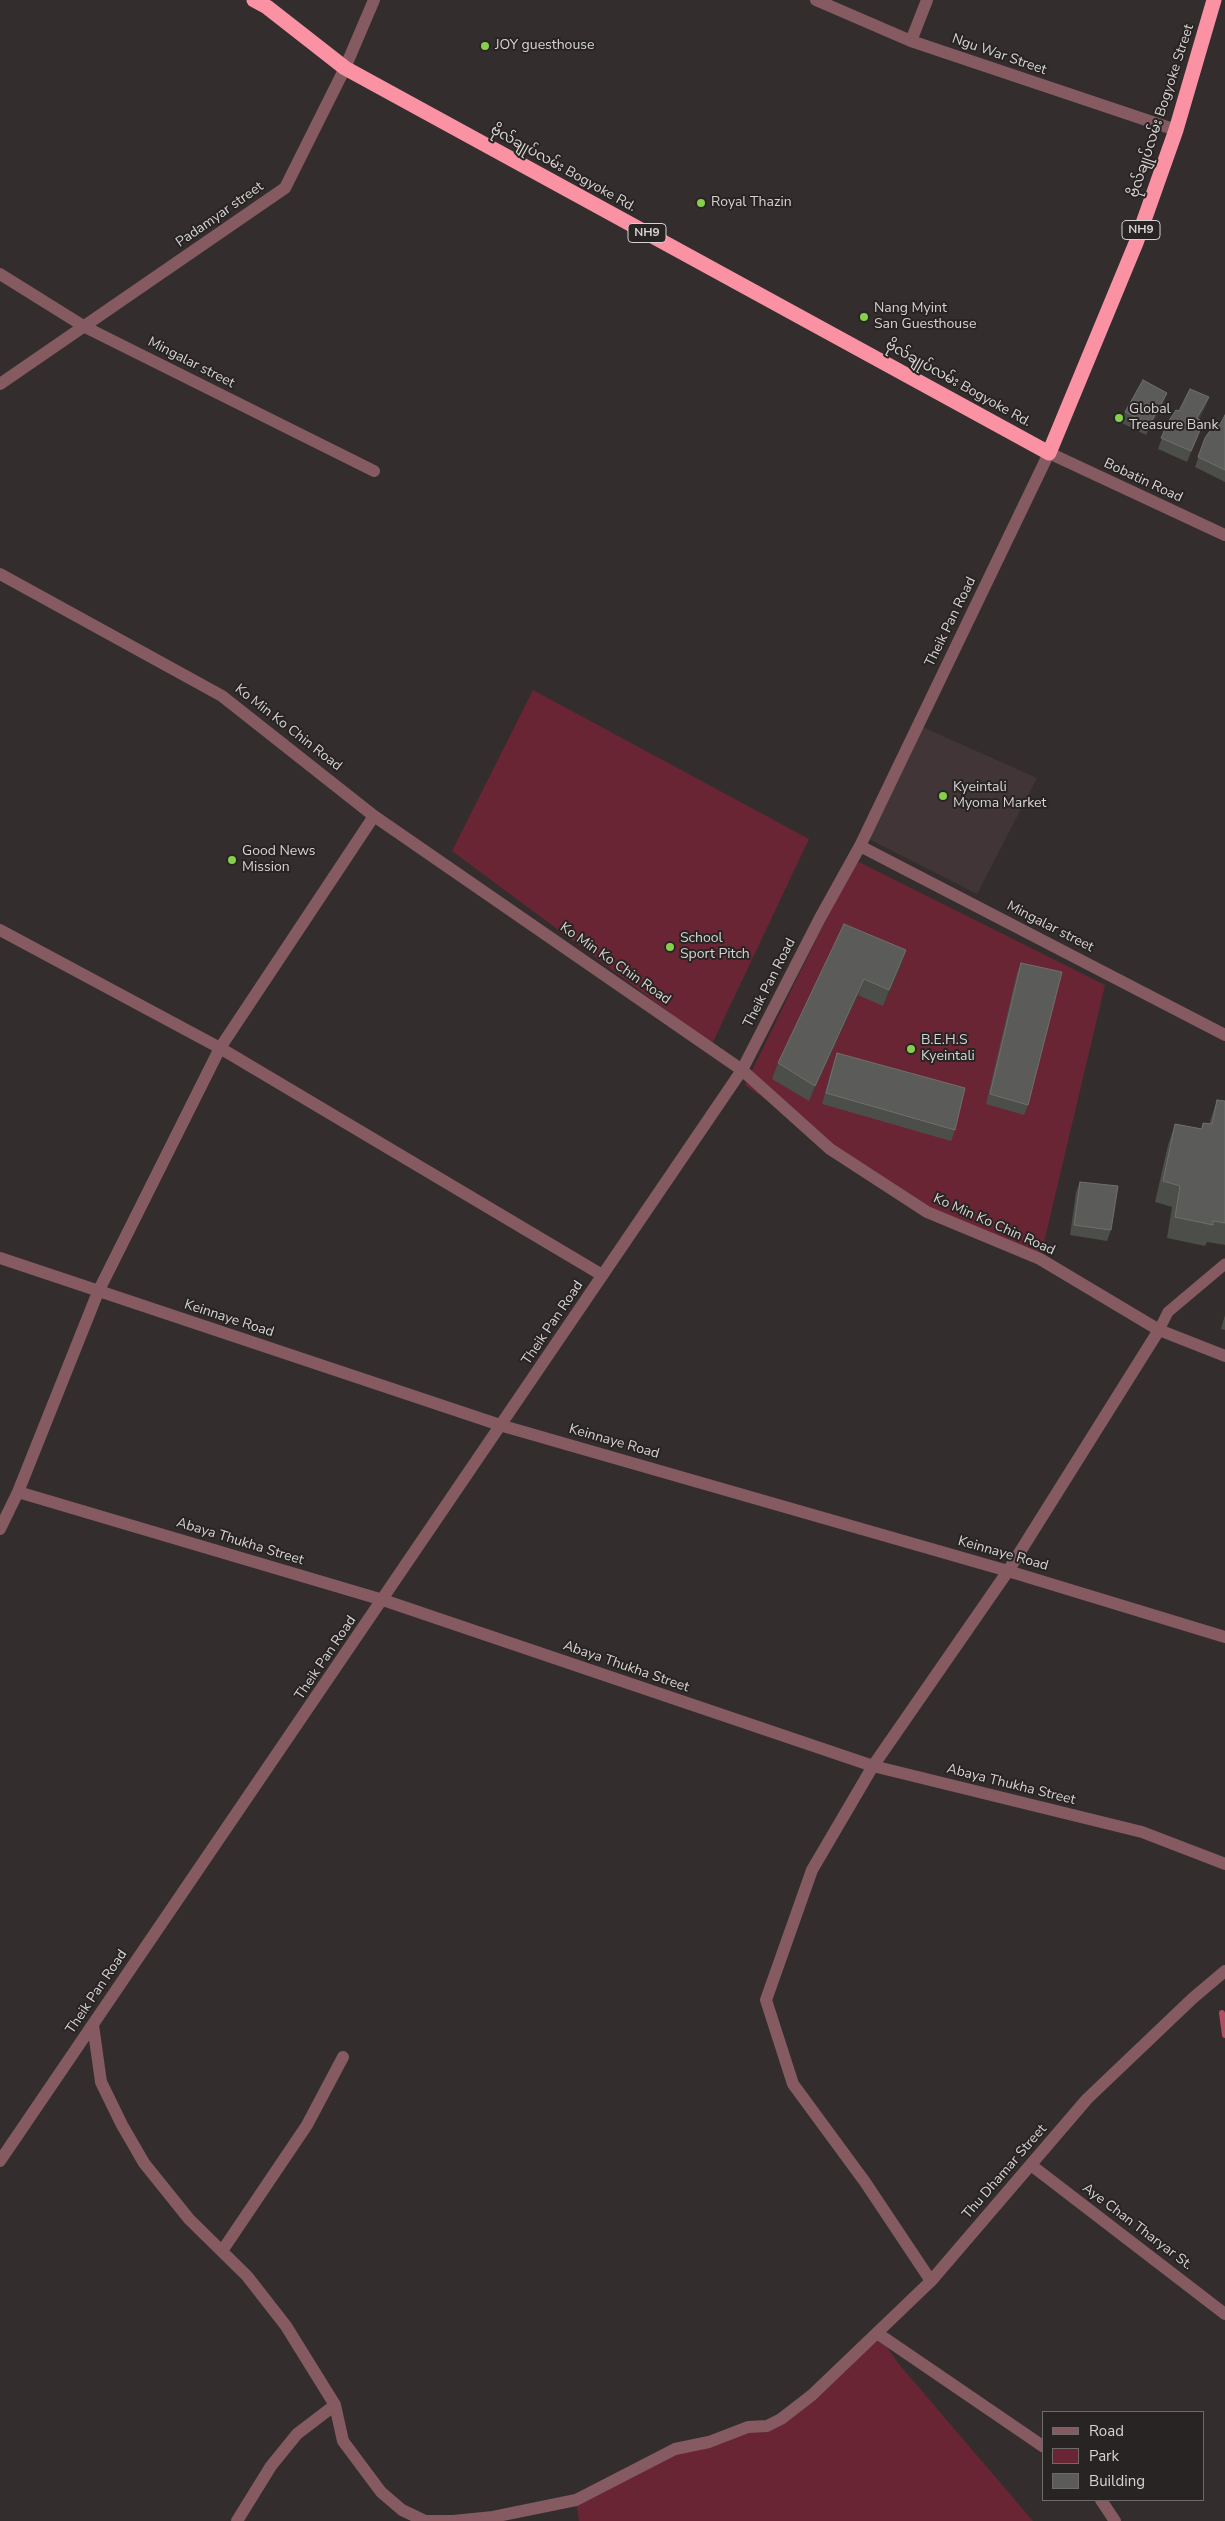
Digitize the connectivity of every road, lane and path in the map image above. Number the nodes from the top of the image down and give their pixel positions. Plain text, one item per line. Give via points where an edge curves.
1 (254, 0) edge
2 (374, 0) edge
3 (816, 0) edge
4 (927, 0) edge
5 (1214, 0) edge
6 (911, 41) junction
7 (345, 68) junction
8 (1176, 130) junction
9 (0, 274) edge
10 (84, 327) junction
11 (0, 384) edge
12 (1049, 453) junction
13 (374, 471) dead end
14 (1225, 536) edge
15 (0, 574) edge
16 (374, 816) junction
17 (860, 846) junction
18 (0, 930) edge
19 (1225, 1035) edge
20 (220, 1048) junction
21 (742, 1070) junction
22 (0, 1258) edge
23 (1225, 1264) edge
24 (602, 1276) junction
25 (98, 1292) junction
26 (1159, 1330) junction
27 (1225, 1356) edge
28 (502, 1426) junction
29 (18, 1492) junction
30 (0, 1529) edge
31 (1008, 1571) junction
32 (383, 1600) junction
33 (1225, 1637) edge
34 (873, 1766) junction
35 (1225, 1864) edge
36 (1225, 1971) edge
37 (93, 2025) junction
38 (343, 2057) dead end
39 (0, 2162) edge
40 (1031, 2165) junction
41 (222, 2251) junction
42 (931, 2281) junction
43 (1225, 2314) edge
44 (877, 2333) junction
45 (335, 2405) junction
46 (1042, 2446) edge
47 (1103, 2501) edge
48 (237, 2521) edge
49 (1115, 2521) edge

1 - 7 highway, ဗိုလ်ချုပ်လမ်း Bogyoke Rd. / NH9
2 - 7 street, Padamyar street
3 - 6 street, Ngu War Street
4 - 6 street
5 - 8 highway, ဗိုလ်ချုပ်လမ်း Bogyoke Street / NH9
6 - 8 street, Ngu War Street
7 - 10 street, Padamyar street via 285,188
7 - 12 highway, ဗိုလ်ချုပ်လမ်း Bogyoke Rd. / NH9
8 - 12 highway, ဗိုလ်ချုပ်လမ်း Bogyoke Street / NH9 via 1136,243
9 - 10 street, Mingalar street
10 - 11 street, Padamyar street
10 - 13 street, Mingalar street
12 - 14 street, Bobatin Road
12 - 17 street, Theik Pan Road
15 - 16 street, Ko Min Ko Chin Road via 222,696
16 - 20 street
16 - 21 street, Ko Min Ko Chin Road
17 - 19 street, Mingalar street
17 - 21 street, Theik Pan Road
18 - 20 street
20 - 24 street
20 - 25 street
21 - 24 street, Theik Pan Road
21 - 26 street, Ko Min Ko Chin Road via 830,1149 927,1212 1040,1259
22 - 25 street, Keinnaye Road
23 - 26 lane via 1168,1312
24 - 28 street, Theik Pan Road
25 - 28 street, Keinnaye Road
25 - 29 street
26 - 27 street, Ko Min Ko Chin Road
26 - 31 street
28 - 31 street, Keinnaye Road
28 - 32 street, Theik Pan Road
29 - 30 street
29 - 32 street, Abaya Thukha Street
31 - 33 street, Keinnaye Road
31 - 34 street
32 - 34 street, Abaya Thukha Street
32 - 37 street, Theik Pan Road
34 - 35 street, Abaya Thukha Street via 1142,1832
34 - 42 street via 812,1870 766,2000 793,2084 865,2182
36 - 40 street, Thu Dhamar Street via 1087,2099
37 - 39 street, Theik Pan Road
37 - 41 street, Thu Dhamar Street via 101,2082 122,2125 144,2163 189,2219
38 - 41 street via 307,2125
40 - 42 street, Thu Dhamar Street
40 - 43 street, Aye Chan Tharyar St.
41 - 45 street, Thu Dhamar Street via 247,2276 286,2326
42 - 44 street, Thu Dhamar Street
44 - 45 street, Thu Dhamar Street via 781,2420 675,2449 576,2500 493,2517 425,2521 402,2510 381,2492 343,2441
44 - 46 street
45 - 48 street via 297,2434 270,2466
47 - 49 street

